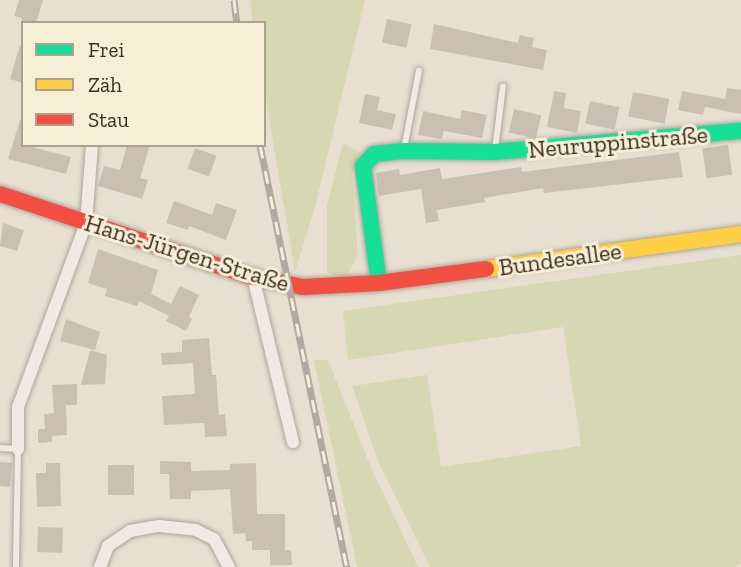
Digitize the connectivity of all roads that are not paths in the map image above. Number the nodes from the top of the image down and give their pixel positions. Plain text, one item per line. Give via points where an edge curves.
1 (419, 70) dead end
2 (503, 86) dead end
3 (741, 131) edge
4 (92, 147) edge
5 (404, 151) junction
6 (495, 152) junction
7 (0, 194) edge
8 (86, 223) junction
9 (741, 234) edge
10 (253, 277) junction
11 (379, 283) junction
12 (293, 442) dead end
13 (0, 448) edge
14 (18, 449) junction
15 (16, 567) edge
16 (100, 567) edge
17 (229, 567) edge

1 - 5 lane
2 - 6 lane, Neuruppinstraße
3 - 6 main road, Neuruppinstraße
4 - 8 street
5 - 6 main road, Neuruppinstraße
5 - 11 main road, Neuruppinstraße via 374,154 363,166
7 - 8 main road, Hans-Jürgen-Straße
8 - 10 main road, Hans-Jürgen-Straße
8 - 14 street via 19,407
9 - 11 main road, Bundesallee
10 - 11 main road, Hans-Jürgen-Straße via 303,287
10 - 12 street
13 - 14 lane
14 - 15 lane
16 - 17 street via 108,546 130,531 159,526 196,530 214,539

